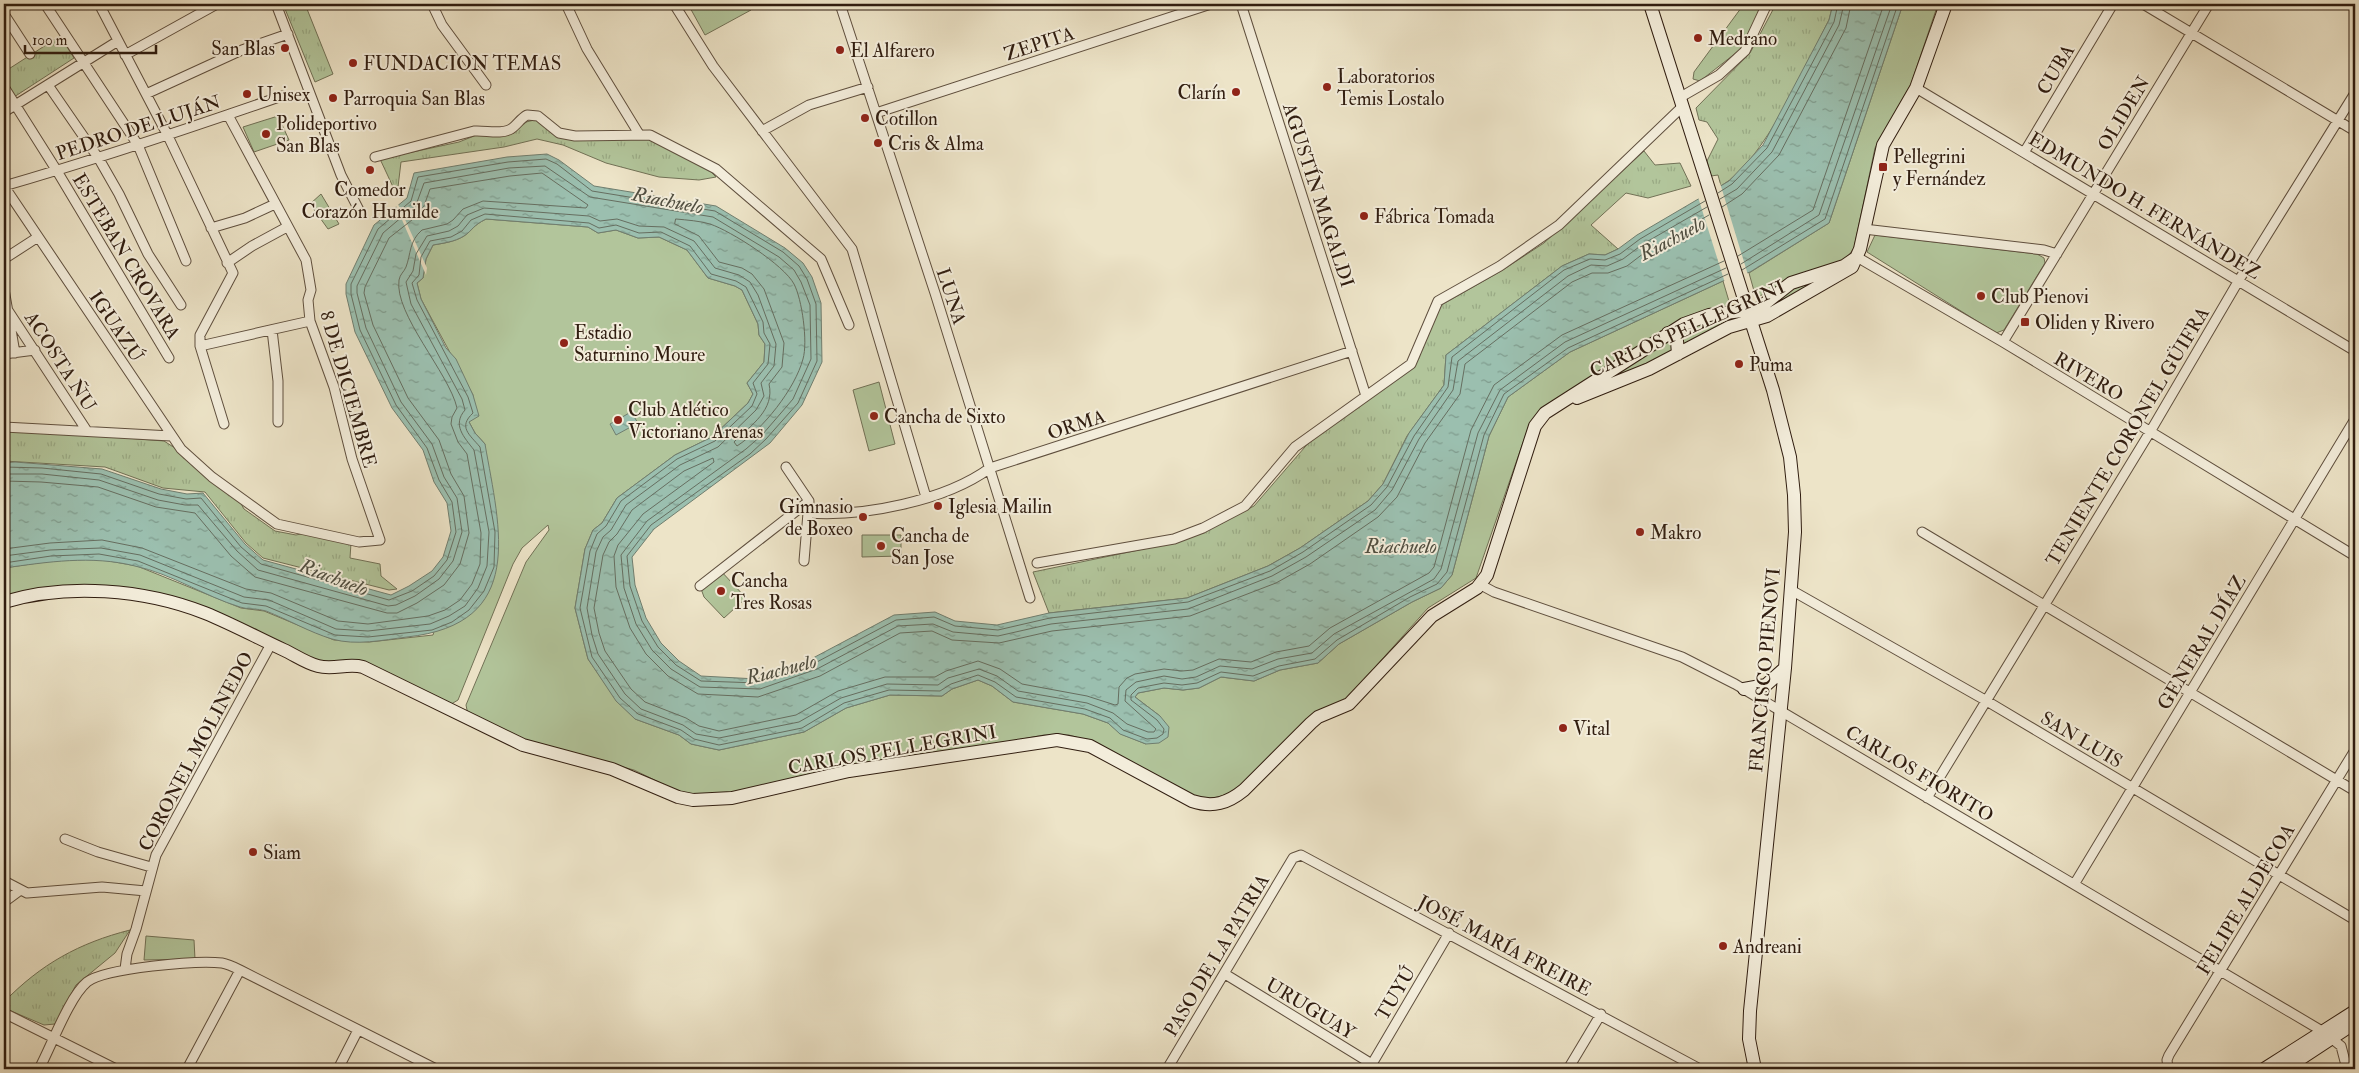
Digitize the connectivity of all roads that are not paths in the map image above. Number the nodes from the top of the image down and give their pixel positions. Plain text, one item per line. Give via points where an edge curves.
1 (45, 4) edge
2 (99, 4) edge
3 (217, 4) edge
4 (276, 4) edge
5 (432, 4) edge
6 (566, 4) edge
7 (674, 4) edge
8 (840, 4) edge
9 (1211, 4) edge
10 (1241, 4) edge
11 (1650, 4) edge
12 (1767, 4) edge
13 (1946, 4) edge
14 (2113, 4) edge
15 (2143, 4) edge
16 (2209, 4) edge
17 (4, 14) edge
18 (2191, 32) junction
19 (288, 34) junction
20 (118, 41) junction
21 (30, 54) dead end
22 (125, 55) junction
23 (83, 63) junction
24 (48, 85) junction
25 (486, 85) dead end
26 (4, 87) edge
27 (868, 87) junction
28 (1916, 88) junction
29 (2355, 92) edge
30 (146, 94) junction
31 (282, 96) dead end
32 (1681, 103) junction
33 (15, 104) junction
34 (4, 112) edge
35 (876, 113) junction
36 (228, 115) junction
37 (2338, 121) junction
38 (762, 131) junction
39 (2355, 131) edge
40 (639, 134) junction
41 (168, 136) junction
42 (138, 145) junction
43 (2026, 151) junction
44 (375, 157) dead end
45 (99, 159) junction
46 (57, 171) junction
47 (4, 186) edge
48 (2094, 193) junction
49 (275, 204) junction
50 (360, 212) dead end
51 (287, 227) junction
52 (211, 228) junction
53 (1864, 229) junction
54 (38, 238) junction
55 (2057, 254) junction
56 (1857, 257) junction
57 (4, 259) edge
58 (186, 260) dead end
59 (227, 263) junction
60 (2239, 280) junction
61 (1795, 281) junction
62 (4, 289) edge
63 (1801, 296) junction
64 (181, 305) dead end
65 (7, 309) junction
66 (1750, 316) junction
67 (310, 321) junction
68 (1684, 324) junction
69 (848, 325) dead end
70 (272, 330) junction
71 (1668, 333) junction
72 (2003, 342) junction
73 (1695, 345) junction
74 (200, 346) junction
75 (35, 350) junction
76 (1352, 351) junction
77 (2355, 351) edge
78 (15, 352) junction
79 (4, 354) edge
80 (1678, 354) junction
81 (169, 358) dead end
82 (1366, 396) junction
83 (1550, 409) junction
84 (2355, 419) edge
85 (278, 422) dead end
86 (224, 424) dead end
87 (4, 427) edge
88 (88, 431) junction
89 (2150, 432) junction
90 (172, 436) junction
91 (786, 466) dead end
92 (990, 468) junction
93 (926, 497) junction
94 (809, 501) junction
95 (808, 513) junction
96 (2294, 520) junction
97 (1922, 532) dead end
98 (380, 540) joint
99 (2355, 556) edge
100 (804, 561) dead end
101 (1037, 563) dead end
102 (1481, 585) junction
103 (700, 586) dead end
104 (1791, 590) junction
105 (1030, 598) dead end
106 (4, 602) edge
107 (2045, 604) junction
108 (271, 644) junction
109 (1785, 668) junction
110 (1744, 689) junction
111 (2190, 692) junction
112 (1985, 700) junction
113 (1780, 709) junction
114 (2355, 750) edge
115 (2337, 780) junction
116 (2132, 788) junction
117 (2355, 790) edge
118 (1927, 798) junction
119 (64, 839) dead end
120 (1293, 858) joint
121 (151, 867) junction
122 (2278, 875) junction
123 (4, 882) edge
124 (2075, 883) junction
125 (19, 891) junction
126 (146, 891) junction
127 (4, 902) edge
128 (2355, 920) edge
129 (1449, 933) junction
130 (126, 969) junction
131 (240, 970) junction
132 (2222, 971) junction
133 (1224, 974) junction
134 (2355, 1011) edge
135 (4, 1013) edge
136 (1601, 1014) junction
137 (2355, 1023) edge
138 (358, 1030) junction
139 (2327, 1034) junction
140 (55, 1039) junction
141 (1370, 1067) edge
142 (2168, 1068) edge
143 (39, 1069) edge
144 (116, 1069) edge
145 (187, 1069) edge
146 (338, 1069) edge
147 (436, 1069) edge
148 (1167, 1069) edge
149 (1380, 1069) edge
150 (1568, 1069) edge
151 (1700, 1069) edge
152 (1755, 1069) edge
153 (2264, 1069) edge
154 (2285, 1069) edge
155 (2346, 1069) edge

1 - 23 street
2 - 20 street
3 - 22 street
4 - 19 street
5 - 25 street via 442,26
6 - 40 street via 587,49
7 - 38 street via 713,66
8 - 27 street, LUNA
9 - 35 street, ZEPITA
10 - 76 street, AGUSTÍN MAGALDI
11 - 32 street, FRANCISCO PIENOVI
12 - 32 street via 1745,52
13 - 28 street, CARLOS PELLEGRINI
14 - 43 street, CUBA
15 - 18 street
16 - 18 street, OLIDEN
17 - 21 street
18 - 37 street
18 - 48 street, OLIDEN
19 - 30 street via 242,50
19 - 50 street via 341,175
20 - 22 street
20 - 23 street
22 - 30 street
23 - 24 street
23 - 42 street
24 - 33 street
24 - 45 street
26 - 33 street, ESTEBAN CROVARA
27 - 35 street, LUNA
27 - 38 street via 808,104
28 - 43 street, EDMUNDO H. FERNÁNDEZ
28 - 53 street, CARLOS PELLEGRINI via 1883,145
29 - 37 street, TENIENTE CORONEL GÜIFRA
30 - 41 street
31 - 36 street, PEDRO DE LUJÁN
32 - 66 street, FRANCISCO PIENOVI
32 - 82 street via 1559,225 1500,266 1438,301 1432,308 1411,364
33 - 34 street
33 - 46 street, ESTEBAN CROVARA
35 - 92 street, LUNA
36 - 41 street, PEDRO DE LUJÁN
36 - 49 street, 8 DE DICIEMBRE
37 - 39 street
37 - 60 street, TENIENTE CORONEL GÜIFRA
38 - 93 street via 852,249
40 - 44 street via 575,136 559,133 538,116 527,115 512,128 500,132 474,132
40 - 69 street via 650,135 716,169 821,260
41 - 42 street, PEDRO DE LUJÁN
41 - 52 street
42 - 45 street, PEDRO DE LUJÁN
42 - 58 street
43 - 48 street, EDMUNDO H. FERNÁNDEZ
45 - 46 street, PEDRO DE LUJÁN
45 - 64 street via 148,254
46 - 47 street, PEDRO DE LUJÁN
46 - 81 street, ESTEBAN CROVARA
47 - 54 street, IGUAZÚ
48 - 55 street, OLIDEN
48 - 60 street, EDMUNDO H. FERNÁNDEZ
49 - 51 street, 8 DE DICIEMBRE
49 - 52 street via 245,218
51 - 59 street
51 - 67 street, 8 DE DICIEMBRE via 308,268
52 - 59 street
53 - 55 street
53 - 56 street, CARLOS PELLEGRINI
54 - 57 street
54 - 90 street, IGUAZÚ
55 - 72 street, OLIDEN
56 - 61 street, CARLOS PELLEGRINI via 1844,266
56 - 63 street, CARLOS PELLEGRINI via 1847,272
56 - 72 street, RIVERO
59 - 74 street via 233,273 200,335
60 - 77 street, EDMUNDO H. FERNÁNDEZ
60 - 89 street, TENIENTE CORONEL GÜIFRA
61 - 63 street via 1804,289
61 - 66 street, CARLOS PELLEGRINI
62 - 65 street, ACOSTA ÑU
63 - 66 street, CARLOS PELLEGRINI via 1767,316
65 - 75 street, ACOSTA ÑU
65 - 78 street, ACOSTA ÑU
66 - 68 street, CARLOS PELLEGRINI via 1709,315
66 - 73 street, CARLOS PELLEGRINI
66 - 104 street, FRANCISCO PIENOVI via 1790,457 1795,515
67 - 70 street
67 - 98 street, 8 DE DICIEMBRE via 334,387 352,459
68 - 71 street, CARLOS PELLEGRINI
68 - 73 street via 1684,337
70 - 74 street
70 - 85 street via 278,381
71 - 80 street via 1677,341
71 - 83 street, CARLOS PELLEGRINI
72 - 89 street, RIVERO
73 - 80 street, CARLOS PELLEGRINI
74 - 86 street
75 - 78 street
75 - 88 street, ACOSTA ÑU
76 - 82 street, AGUSTÍN MAGALDI
76 - 92 street, ORMA
78 - 79 street
80 - 83 street, CARLOS PELLEGRINI
82 - 101 street via 1295,447 1245,506 1202,528 1174,538
83 - 102 street, CARLOS PELLEGRINI via 1535,426
84 - 96 street, GENERAL DÍAZ
87 - 88 street
88 - 90 street
89 - 96 street, RIVERO
89 - 107 street, TENIENTE CORONEL GÜIFRA
90 - 98 street, IGUAZÚ via 180,449 212,477 277,524 359,542
91 - 94 street
92 - 93 street, ORMA via 973,481
92 - 105 street, LUNA
93 - 95 street, ORMA via 894,507 829,515
94 - 95 street
94 - 103 street
95 - 100 street
96 - 99 street, RIVERO
96 - 111 street, GENERAL DÍAZ
97 - 107 street
102 - 108 street, CARLOS PELLEGRINI via 1437,611 1350,704 1310,723 1244,790 1219,804 1192,801 1090,746 1057,740 849,772 746,796 693,800 678,797 612,769 523,745 363,667 317,666
102 - 110 street, CARLOS FIORITO via 1682,657
104 - 109 street, FRANCISCO PIENOVI
104 - 112 street, SAN LUIS
106 - 108 street, CARLOS PELLEGRINI via 65,592 133,595 204,613
107 - 111 street
107 - 112 street, TENIENTE CORONEL GÜIFRA
108 - 121 street, CORONEL MOLINEDO
109 - 110 street via 1766,685
109 - 113 street, FRANCISCO PIENOVI
110 - 113 street, CARLOS FIORITO
111 - 115 street
111 - 116 street, GENERAL DÍAZ
112 - 116 street, SAN LUIS
112 - 118 street, TENIENTE CORONEL GÜIFRA
113 - 118 street, CARLOS FIORITO
113 - 152 street, FRANCISCO PIENOVI via 1750,1011 1749,1039
114 - 115 street, FELIPE ALDECOA
115 - 117 street
115 - 122 street, FELIPE ALDECOA
116 - 122 street, SAN LUIS
116 - 124 street, GENERAL DÍAZ
118 - 124 street, CARLOS FIORITO
119 - 121 street
120 - 129 street, JOSÉ MARÍA FREIRE via 1306,855
120 - 133 street, PASO DE LA PATRIA
121 - 126 street, CORONEL MOLINEDO
122 - 128 street, SAN LUIS
122 - 132 street, FELIPE ALDECOA
123 - 125 street
124 - 132 street, CARLOS FIORITO
125 - 126 street via 36,894 102,887
125 - 127 street
126 - 130 street, CORONEL MOLINEDO via 127,954
129 - 136 street, JOSÉ MARÍA FREIRE
129 - 141 street, TUYÚ
130 - 131 street via 221,963
130 - 140 street via 109,972 86,983 73,1000
131 - 138 street
131 - 145 street
132 - 139 street, CARLOS FIORITO
132 - 142 street, FELIPE ALDECOA via 2169,1054
133 - 141 street, URUGUAY
133 - 148 street, PASO DE LA PATRIA
134 - 139 street
135 - 140 street
136 - 150 street
136 - 151 street, JOSÉ MARÍA FREIRE
137 - 139 street
138 - 146 street
138 - 147 street
139 - 153 street
139 - 154 street
139 - 155 street via 2341,1046
140 - 143 street
140 - 144 street
141 - 149 street, URUGUAY

